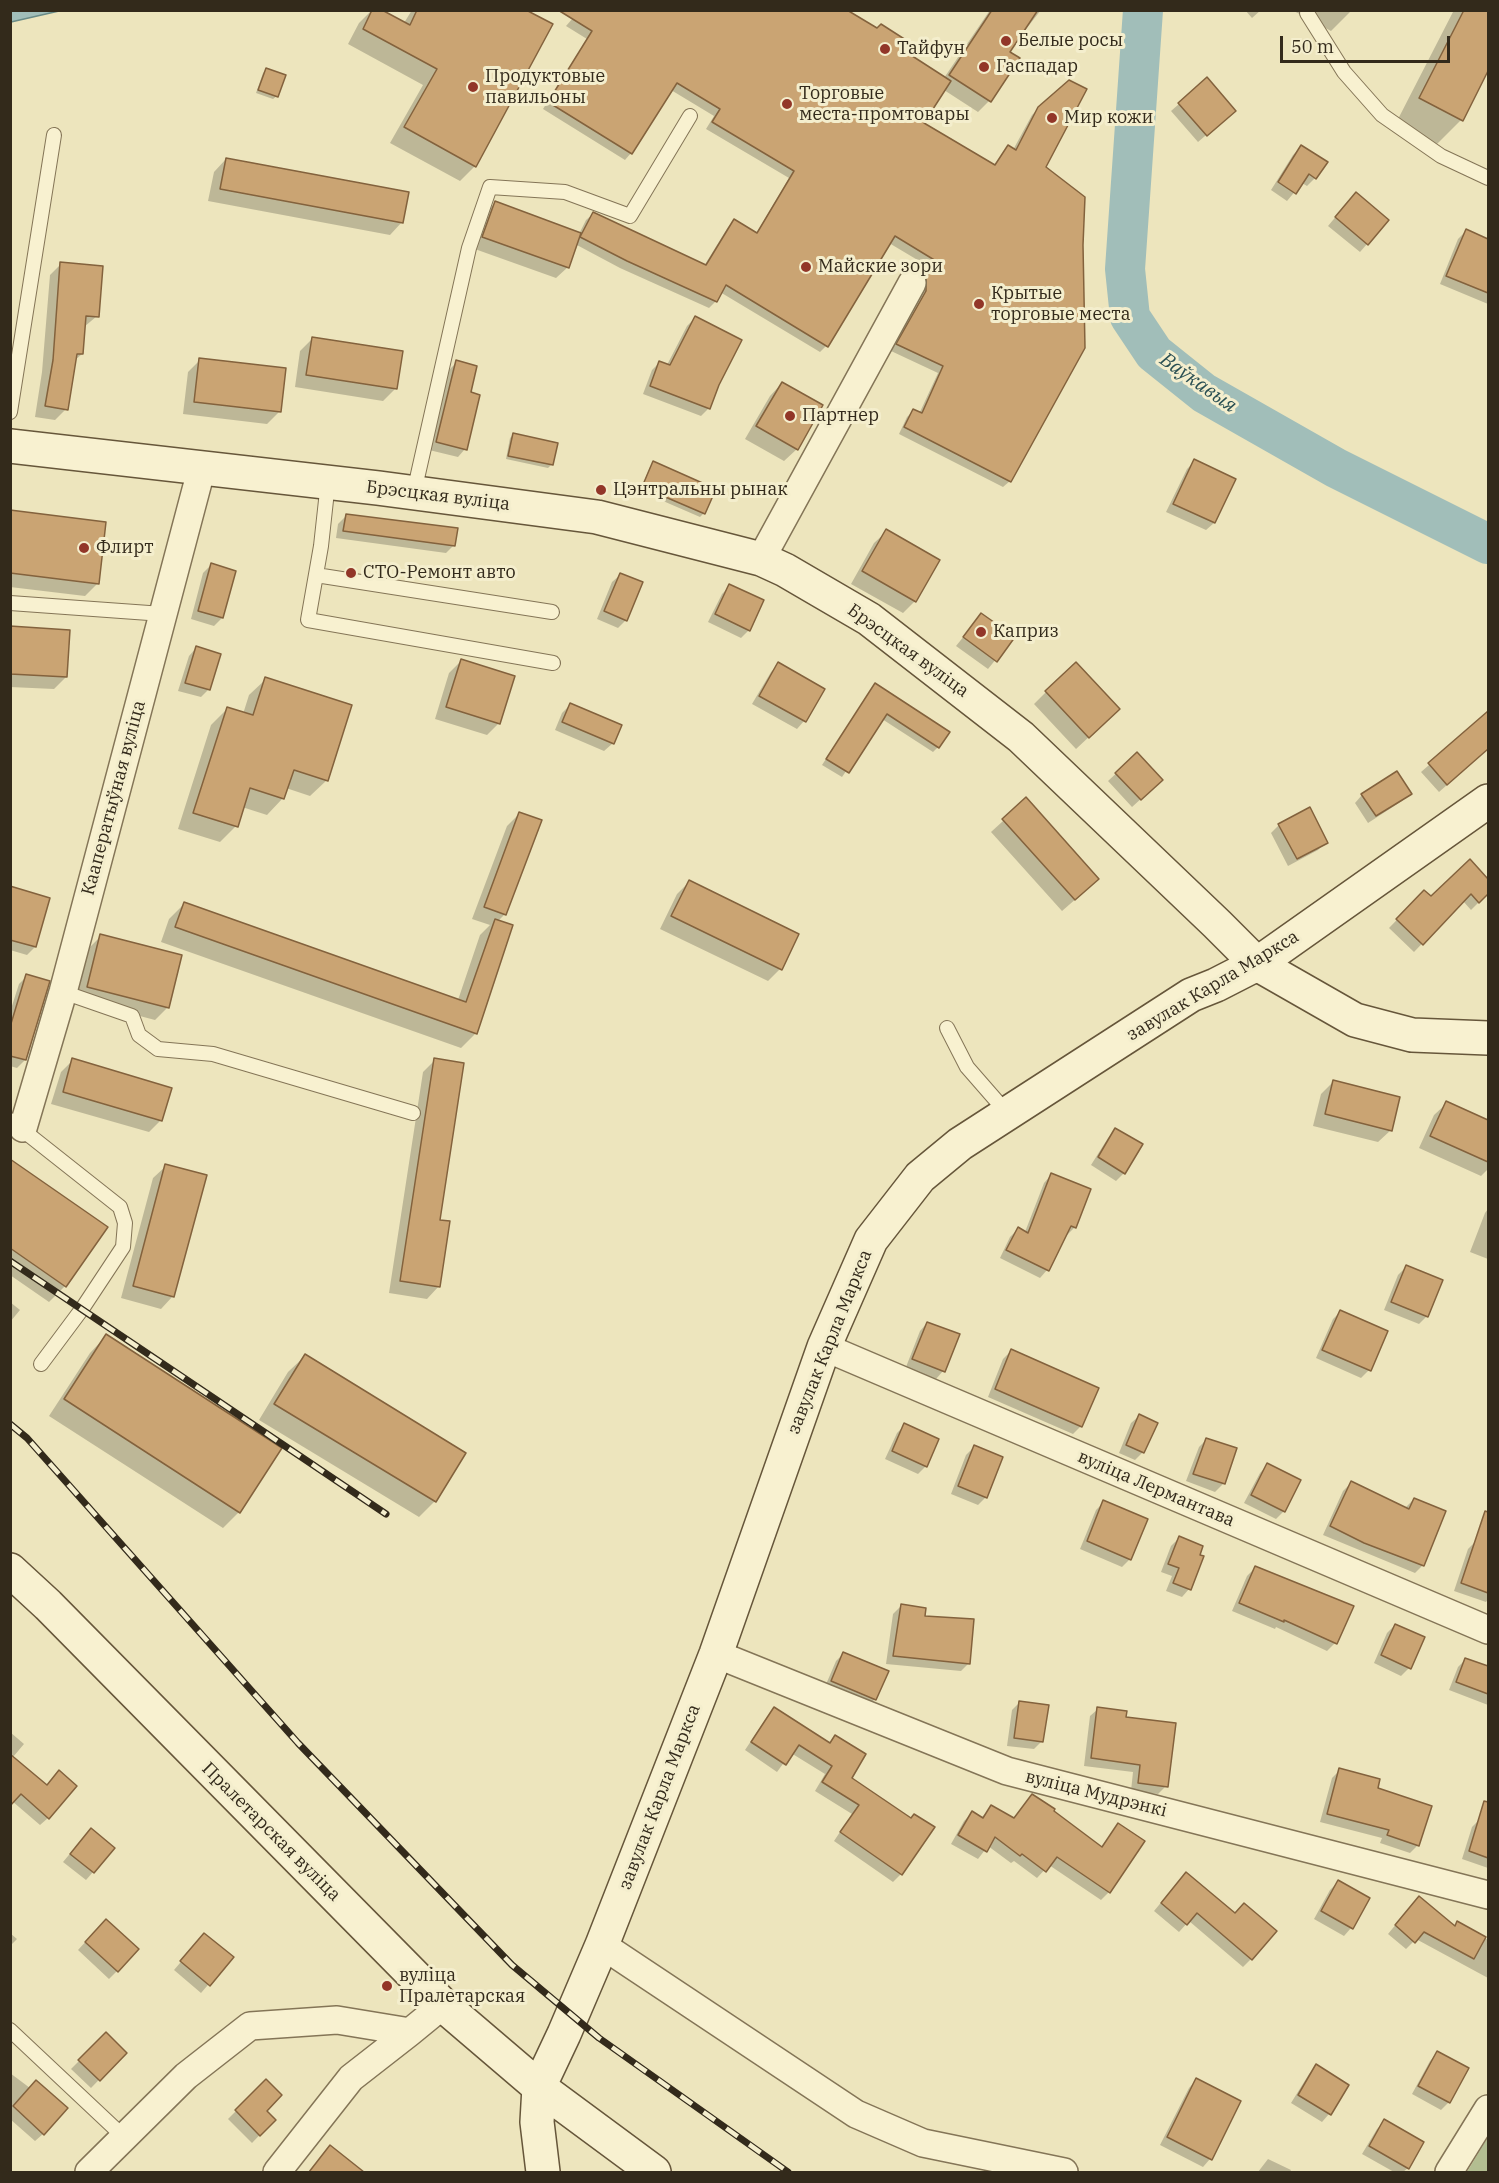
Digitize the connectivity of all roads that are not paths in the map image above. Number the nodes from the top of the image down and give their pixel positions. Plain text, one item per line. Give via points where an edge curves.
1 (1307, 13) dead end
2 (690, 117) dead end
3 (54, 135) dead end
4 (1488, 178) edge
5 (912, 283) dead end
6 (10, 412) edge
7 (10, 446) edge
8 (202, 467) junction
9 (327, 482) junction
10 (414, 492) junction
11 (761, 559) junction
12 (316, 575) junction
13 (10, 603) edge
14 (552, 612) dead end
15 (163, 614) junction
16 (553, 663) dead end
17 (1488, 801) edge
18 (1257, 964) junction
19 (63, 992) junction
20 (947, 1028) dead end
21 (1488, 1038) edge
22 (413, 1113) dead end
23 (1008, 1114) junction
24 (16, 1124) edge
25 (824, 1347) junction
26 (40, 1364) dead end
27 (10, 1570) edge
28 (1488, 1630) edge
29 (716, 1654) junction
30 (1488, 1895) edge
31 (602, 1945) junction
32 (443, 2005) junction
33 (10, 2030) edge
34 (410, 2032) junction
35 (539, 2086) junction
36 (1488, 2109) edge
37 (125, 2138) junction
38 (89, 2172) edge
39 (277, 2172) edge
40 (543, 2172) edge
41 (654, 2172) edge
42 (1064, 2172) edge
43 (1449, 2172) edge

1 - 4 lane via 1344,72 1382,115 1442,156
2 - 10 lane via 630,216 565,192 490,187 470,248
3 - 6 lane
5 - 11 street
7 - 8 street, Брэсцкая вуліца
8 - 9 street, Брэсцкая вуліца
8 - 15 street, Кааператыўная вуліца
9 - 10 street, Брэсцкая вуліца
9 - 12 lane
10 - 11 street, Брэсцкая вуліца via 597,517
11 - 18 street, Брэсцкая вуліца via 869,620 1021,736
12 - 14 lane
12 - 16 lane via 308,620
13 - 15 lane
15 - 19 street, Кааператыўная вуліца
17 - 18 street, завулак Карла Маркса
18 - 21 street, Брэсцкая вуліца via 1355,1020 1413,1035
18 - 23 street, завулак Карла Маркса via 1191,995
19 - 22 lane via 132,1016 139,1035 158,1049 213,1054
19 - 24 street, Кааператыўная вуліца
20 - 23 lane via 967,1066
23 - 25 street, завулак Карла Маркса via 960,1144 920,1177 871,1240
24 - 26 lane via 120,1207 125,1223 123,1247 82,1310
25 - 28 street, вуліца Лермантава
25 - 29 street, завулак Карла Маркса
27 - 32 street, Пралетарская вуліца
29 - 30 street, вуліца Мудрэнкі via 1007,1771
29 - 31 street, завулак Карла Маркса
31 - 35 street, завулак Карла Маркса
31 - 42 street via 856,2114 923,2143
32 - 34 street
32 - 35 street, Пралетарская вуліца
33 - 37 lane
34 - 37 street via 337,2020 250,2026 186,2076
34 - 39 street via 351,2078
35 - 40 street via 537,2122
35 - 41 street, Пралетарская вуліца
36 - 43 street
37 - 38 street

